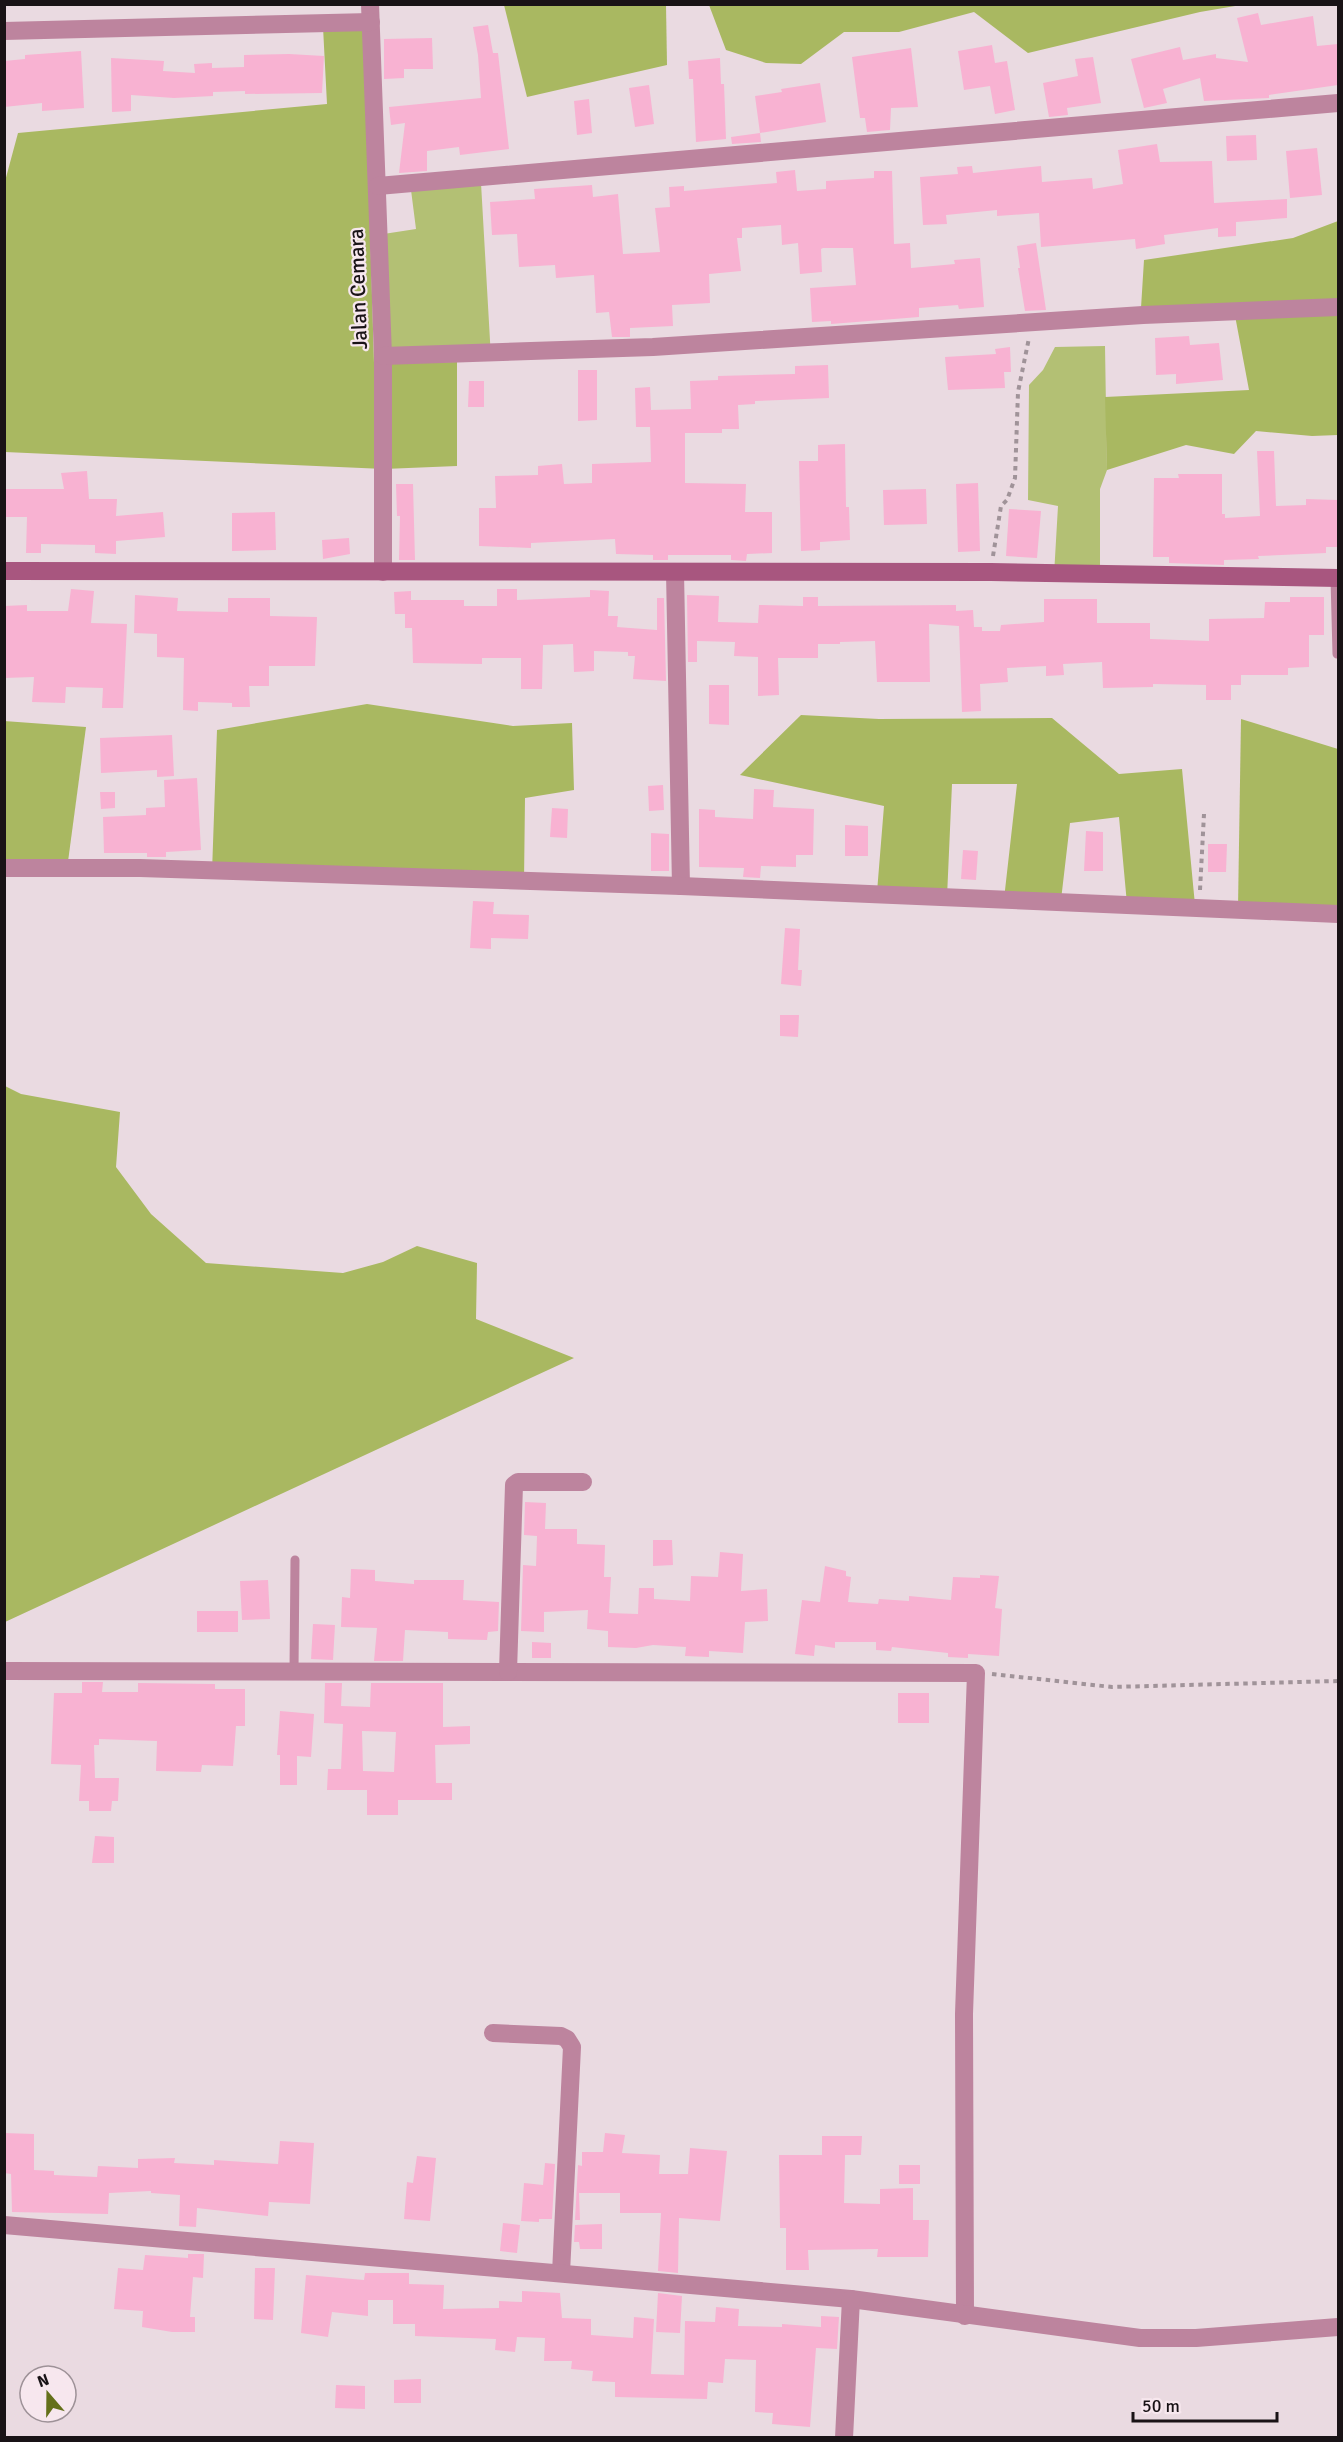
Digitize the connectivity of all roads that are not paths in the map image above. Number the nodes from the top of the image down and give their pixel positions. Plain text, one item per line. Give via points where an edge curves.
1 (371, 13) edge
2 (4, 32) edge
3 (1338, 103) edge
4 (378, 186) junction
5 (1338, 307) edge
6 (383, 356) junction
7 (4, 571) edge
8 (383, 572) junction
9 (675, 572) junction
10 (1337, 578) edge
11 (1337, 654) dead end
12 (4, 868) edge
13 (681, 886) junction
14 (1338, 914) edge
15 (583, 1482) dead end
16 (295, 1560) dead end
17 (4, 1671) edge
18 (294, 1671) junction
19 (508, 1672) junction
20 (493, 2033) dead end
21 (4, 2225) edge
22 (561, 2273) junction
23 (851, 2299) junction
24 (965, 2316) junction
25 (1338, 2327) edge
26 (844, 2438) edge

1 - 2 street
1 - 4 street, Jalan Cemara
3 - 4 street
4 - 6 street, Jalan Cemara
5 - 6 street via 1143,315 652,347
6 - 8 street, Jalan Cemara
7 - 8 street
8 - 9 street
9 - 10 street
9 - 13 street
10 - 11 lane
12 - 13 street via 152,868
13 - 14 street
15 - 19 street via 514,1485
16 - 18 lane
17 - 18 street
18 - 19 street
19 - 24 street via 976,1673 964,2014
20 - 22 street via 561,2036 572,2047
21 - 22 street
22 - 23 street
23 - 24 street
23 - 26 street
24 - 25 street via 1140,2338

